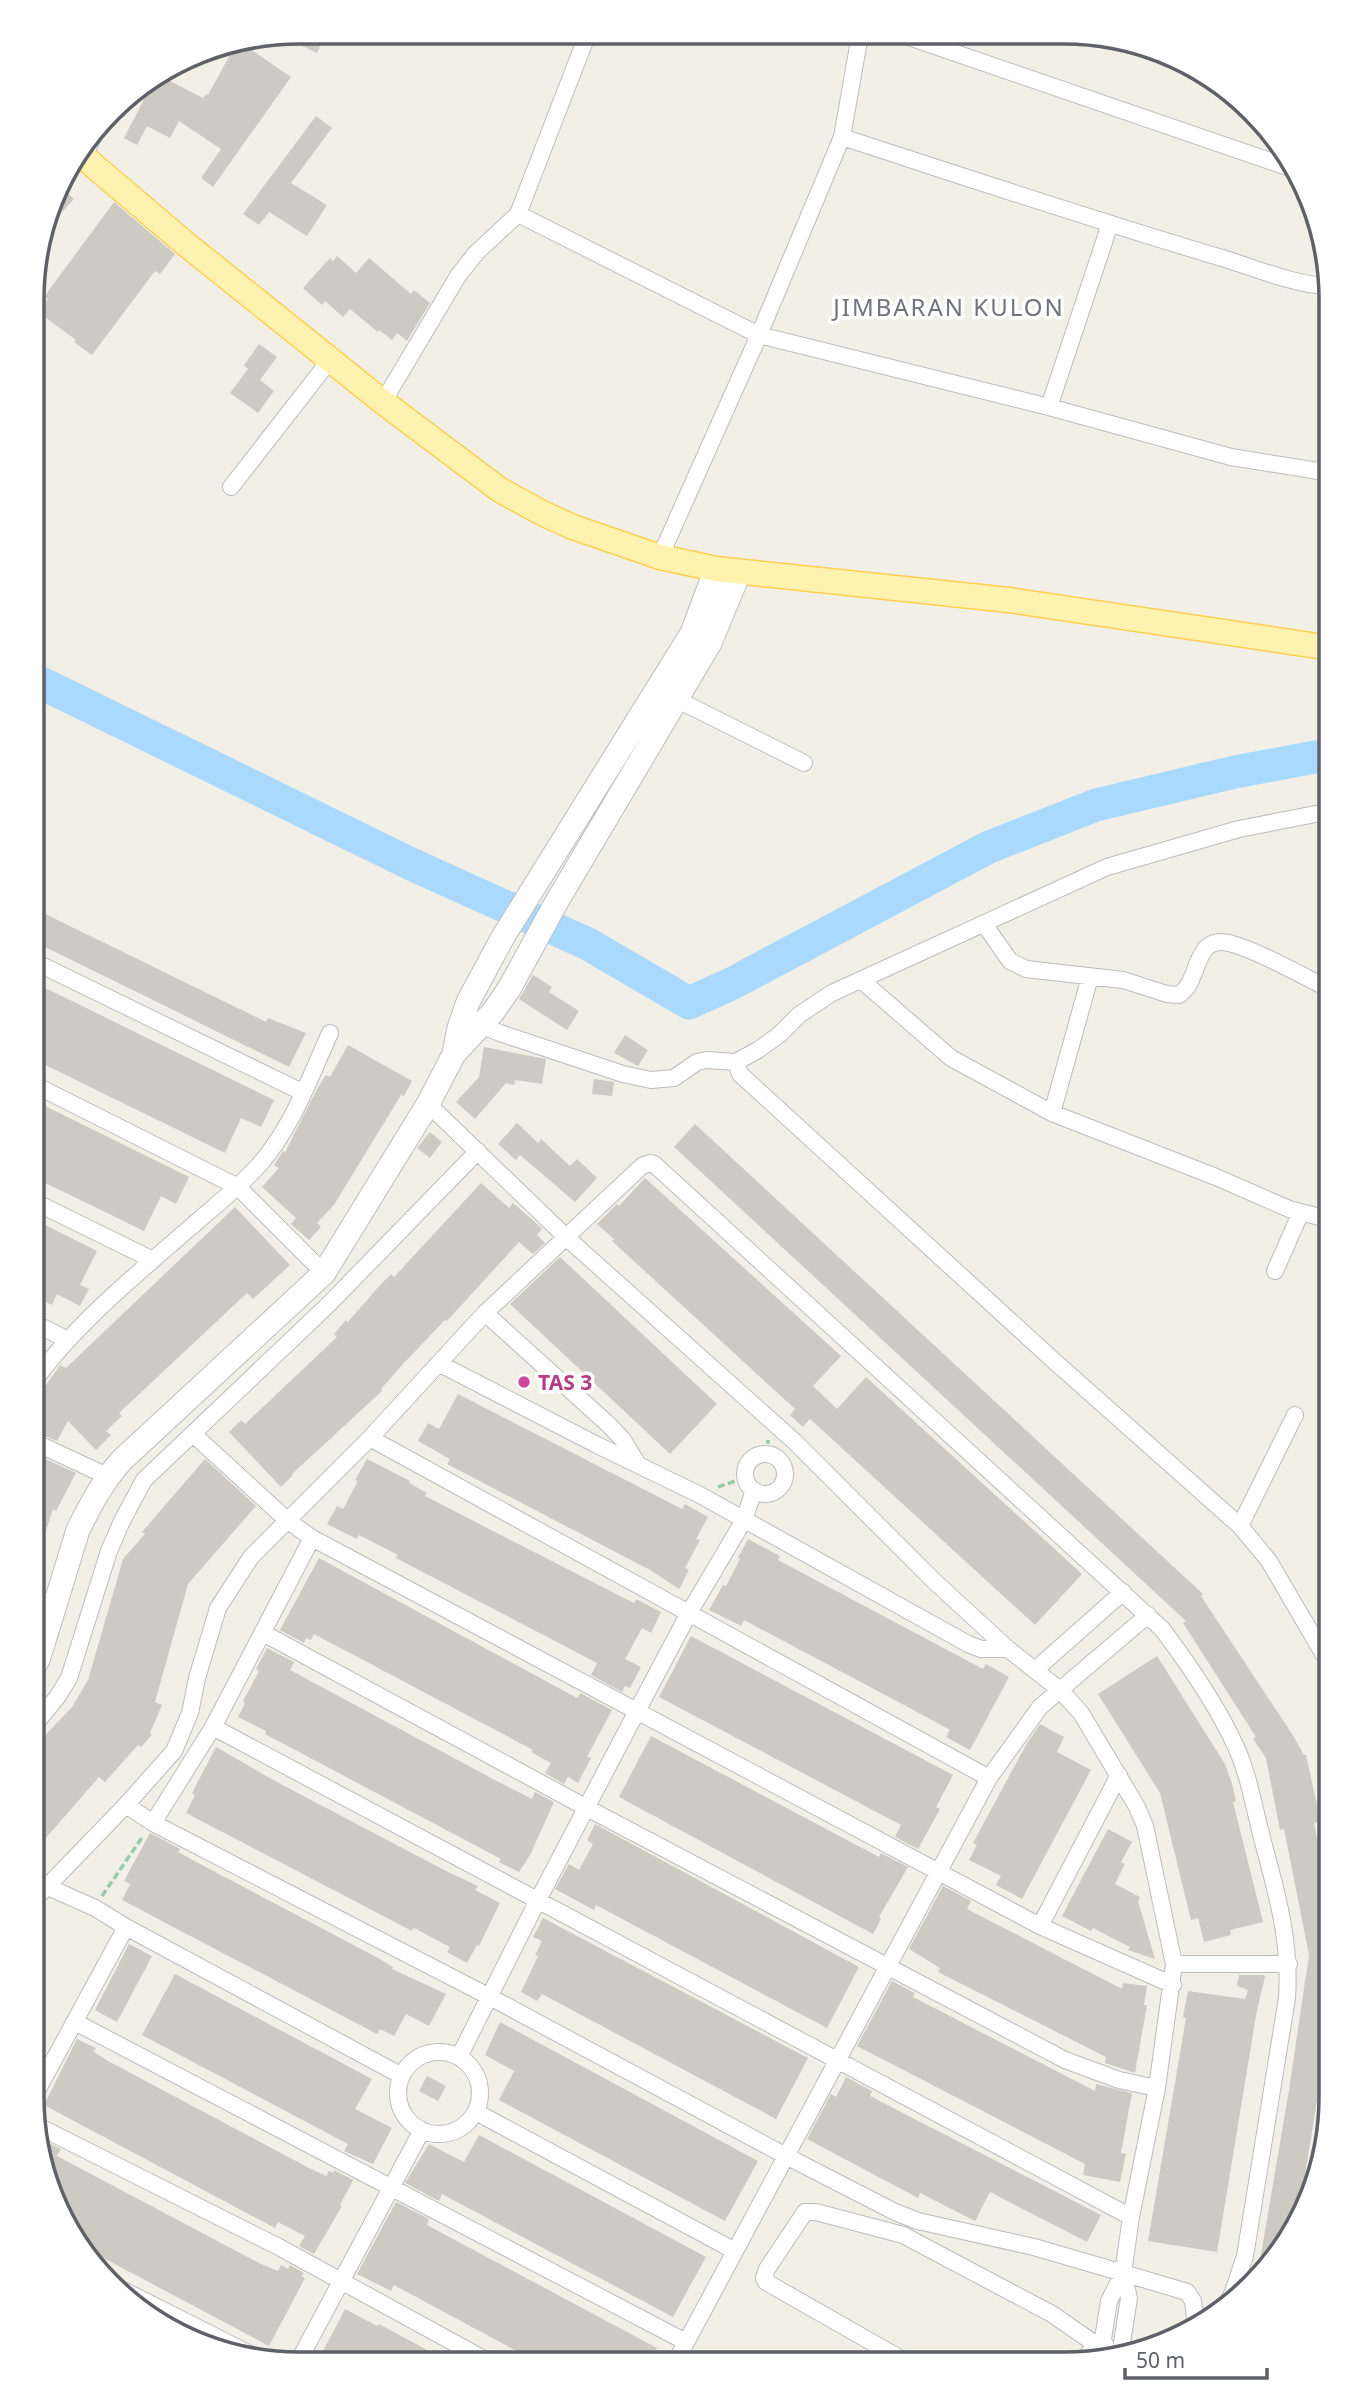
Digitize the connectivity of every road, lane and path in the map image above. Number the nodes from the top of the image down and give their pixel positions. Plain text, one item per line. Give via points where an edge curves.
1 (585, 44) edge
2 (858, 44) edge
3 (929, 44) edge
4 (842, 137) junction
5 (86, 158) edge
6 (1281, 165) edge
7 (518, 214) junction
8 (1110, 224) junction
9 (1319, 286) edge
10 (759, 335) junction
11 (330, 360) junction
12 (383, 402) junction
13 (1049, 407) junction
14 (1319, 471) edge
15 (231, 487) dead end
16 (660, 557) junction
17 (728, 571) junction
18 (1319, 646) edge
19 (676, 699) junction
20 (627, 760) junction
21 (804, 763) dead end
22 (1319, 813) edge
23 (984, 924) junction
24 (44, 966) edge
25 (1090, 977) junction
26 (861, 980) junction
27 (1319, 984) edge
28 (472, 1018) junction
29 (330, 1032) dead end
30 (727, 1061) junction
31 (44, 1089) edge
32 (303, 1092) junction
33 (428, 1104) junction
34 (1052, 1113) junction
35 (474, 1147) junction
36 (238, 1186) junction
37 (44, 1206) edge
38 (1301, 1212) junction
39 (1319, 1217) edge
40 (567, 1238) junction
41 (153, 1260) junction
42 (1275, 1271) dead end
43 (324, 1273) junction
44 (485, 1313) junction
45 (44, 1328) edge
46 (68, 1340) junction
47 (440, 1364) junction
48 (44, 1369) edge
49 (1295, 1415) dead end
50 (193, 1434) junction
51 (370, 1438) junction
52 (795, 1442) junction
53 (44, 1447) edge
54 (777, 1458) junction
55 (637, 1463) junction
56 (107, 1476) junction
57 (750, 1484) junction
58 (701, 1495) junction
59 (744, 1520) junction
60 (288, 1521) junction
61 (1240, 1526) junction
62 (312, 1538) junction
63 (1124, 1592) junction
64 (690, 1614) junction
65 (1149, 1615) junction
66 (263, 1633) junction
67 (44, 1641) edge
68 (1319, 1646) edge
69 (1008, 1649) junction
70 (1035, 1670) junction
71 (1060, 1690) junction
72 (637, 1711) junction
73 (44, 1713) edge
74 (213, 1727) junction
75 (1119, 1775) junction
76 (989, 1778) junction
77 (126, 1805) junction
78 (587, 1808) junction
79 (153, 1823) junction
80 (938, 1871) junction
81 (44, 1884) edge
82 (48, 1887) junction
83 (44, 1891) edge
84 (538, 1900) junction
85 (94, 1908) junction
86 (1040, 1926) junction
87 (126, 1927) junction
88 (1174, 1964) junction
89 (1289, 1964) junction
90 (887, 1967) junction
91 (1173, 1985) junction
92 (490, 1997) junction
93 (75, 2022) junction
94 (459, 2057) junction
95 (837, 2060) junction
96 (402, 2076) junction
97 (44, 2078) edge
98 (1157, 2088) junction
99 (476, 2112) junction
100 (46, 2130) edge
101 (422, 2130) junction
102 (786, 2156) junction
103 (392, 2186) junction
104 (1131, 2217) junction
105 (735, 2251) junction
106 (1124, 2273) junction
107 (341, 2281) junction
108 (1235, 2287) edge
109 (147, 2302) edge
110 (1195, 2316) edge
111 (226, 2342) edge
112 (686, 2342) junction
113 (1100, 2345) junction
114 (1125, 2345) edge
115 (1115, 2347) edge
116 (1090, 2351) edge
117 (303, 2352) edge
118 (471, 2352) edge
119 (681, 2352) edge
120 (889, 2352) edge

1 - 7 street
2 - 4 street
3 - 6 street
4 - 8 street
4 - 10 street
5 - 11 main road
7 - 10 street
7 - 12 street via 458,276
8 - 9 street
8 - 13 street
10 - 13 street
10 - 16 street
11 - 12 main road
11 - 15 street
12 - 16 main road via 500,490 573,527
13 - 14 street via 1231,457
16 - 17 main road
17 - 18 main road via 1009,600
17 - 19 street via 710,643
17 - 20 street
19 - 20 street
19 - 21 street
20 - 28 street via 503,937
20 - 28 street via 509,989
22 - 23 street via 1239,829 1120,863
23 - 25 street via 1017,966
23 - 26 street
24 - 32 street
25 - 27 street via 1123,979 1180,995 1205,950 1220,942 1243,947
25 - 34 street
26 - 30 street via 816,1002 780,1034
26 - 34 street via 951,1058
28 - 30 street via 651,1080 674,1078 696,1062
28 - 33 street
29 - 32 street
30 - 61 street
31 - 36 street
32 - 36 street via 261,1163
33 - 35 street
33 - 43 street
34 - 38 street
35 - 40 street
35 - 50 street via 329,1304
36 - 41 street
36 - 43 street
37 - 41 street
38 - 39 street
38 - 42 street
40 - 44 street
40 - 52 street
40 - 63 street via 642,1166 658,1166
41 - 46 street
43 - 56 street
44 - 47 street
44 - 55 street via 609,1425
45 - 46 street
46 - 48 street
47 - 51 street
47 - 55 street
49 - 61 street
50 - 60 street
50 - 73 street via 144,1480 121,1521 69,1678
51 - 60 street
51 - 64 street
52 - 54 street
52 - 69 street
53 - 56 street
54 - 57 street via 767,1454 753,1459 747,1467
54 - 57 street via 785,1471 782,1486 768,1494
55 - 58 street
56 - 67 street via 78,1530
57 - 58 path via 720,1486
57 - 59 street
58 - 59 street
59 - 64 street
59 - 69 street via 968,1644
60 - 62 street
60 - 77 street via 251,1557 224,1596 182,1737
61 - 68 street via 1269,1561
62 - 66 street
62 - 72 street
63 - 65 street
63 - 70 street
64 - 72 street
64 - 76 street
65 - 71 street
65 - 89 street via 1196,1674 1236,1747 1285,1929
66 - 74 street
66 - 78 street
69 - 70 street
70 - 71 street
71 - 75 street via 1081,1713
71 - 76 street via 1030,1720
72 - 78 street
72 - 80 street
74 - 79 street
74 - 84 street
75 - 86 street
75 - 88 street via 1145,1826
76 - 80 street
77 - 79 street
77 - 82 street
78 - 84 street
78 - 90 street
79 - 85 path
79 - 92 street
80 - 86 street
80 - 90 street
81 - 82 street
82 - 83 street
82 - 85 street
84 - 92 street
84 - 95 street
85 - 87 street
86 - 91 street
87 - 93 street
87 - 96 street
88 - 89 street
88 - 91 street
89 - 108 street via 1245,2256
90 - 95 street
90 - 98 street via 1065,2060
91 - 98 street
92 - 94 street
92 - 102 street
93 - 97 street
93 - 103 street
94 - 96 street via 433,2052 420,2056
94 - 99 street via 478,2081
95 - 102 street
95 - 104 street
96 - 101 street via 398,2101 411,2123
98 - 104 street
99 - 101 street via 453,2132
99 - 105 street
100 - 107 street
101 - 103 street
102 - 105 street
102 - 106 street via 918,2221
103 - 107 street
103 - 112 street
104 - 106 street
105 - 112 street
106 - 110 street via 1187,2292
106 - 113 street via 1109,2301
106 - 114 street via 1129,2298
107 - 117 street
107 - 118 street
109 - 111 street
112 - 119 street
113 - 115 street
113 - 116 street
113 - 120 street via 1052,2314 903,2235 805,2212 767,2269 766,2282

